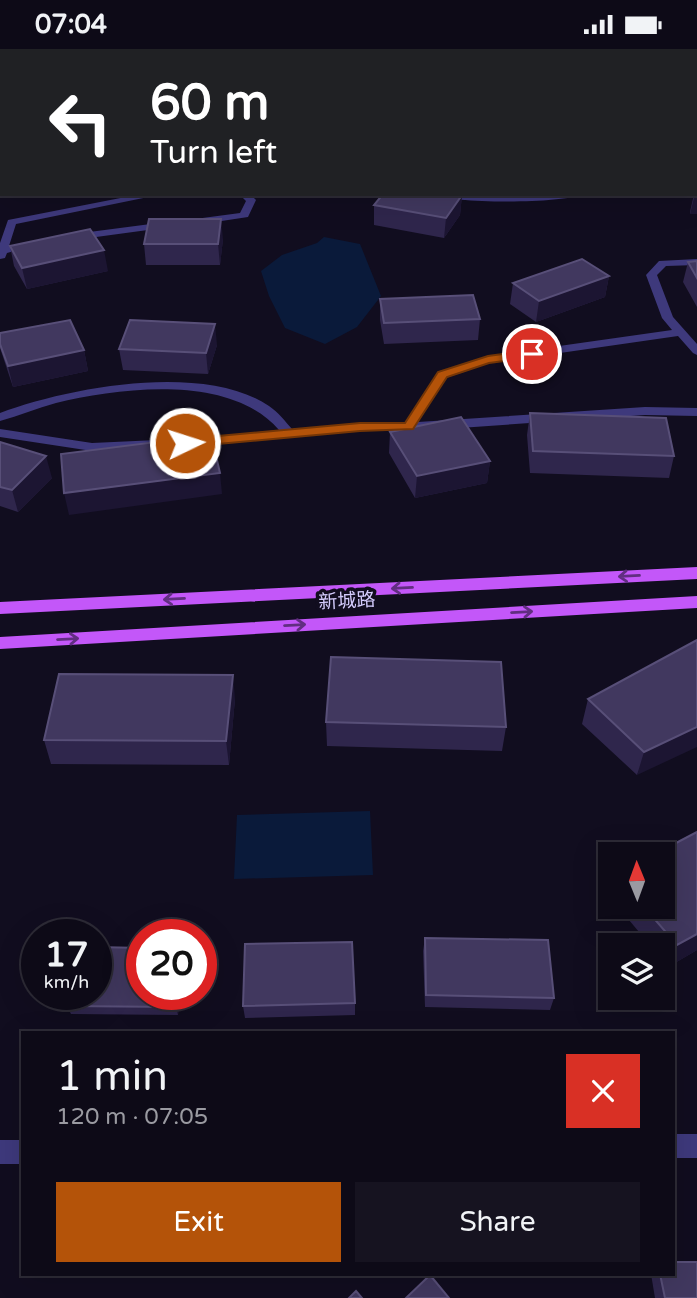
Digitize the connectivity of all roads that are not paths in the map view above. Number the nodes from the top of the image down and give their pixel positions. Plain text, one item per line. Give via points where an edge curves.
1 (148, 196) edge
2 (246, 196) edge
3 (456, 196) edge
4 (563, 196) edge
5 (186, 223) edge
6 (173, 225) edge
7 (68, 238) edge
8 (42, 243) edge
9 (1, 255) edge
10 (697, 262) edge
11 (681, 332) junction
12 (697, 351) edge
13 (697, 412) edge
14 (0, 417) edge
15 (409, 426) junction
16 (0, 433) edge
17 (289, 434) junction
18 (697, 573) edge
19 (697, 602) edge
20 (0, 608) edge
21 (0, 643) edge
22 (675, 1146) edge
23 (697, 1146) edge
24 (0, 1152) edge
25 (21, 1152) edge

1 - 9 lane via 12,222
2 - 5 lane via 251,200 244,215
3 - 4 lane via 495,200
6 - 7 lane
8 - 9 lane
10 - 11 lane via 663,263 651,275 668,318
11 - 12 lane
11 - 15 lane via 488,360 442,375
13 - 15 lane via 645,411
14 - 17 lane via 19,409 143,385 222,391 262,407
15 - 17 lane
16 - 17 lane via 92,446
18 -> 20 main road, 新城路
21 -> 19 main road, 新城路
22 - 23 street
24 - 25 street

